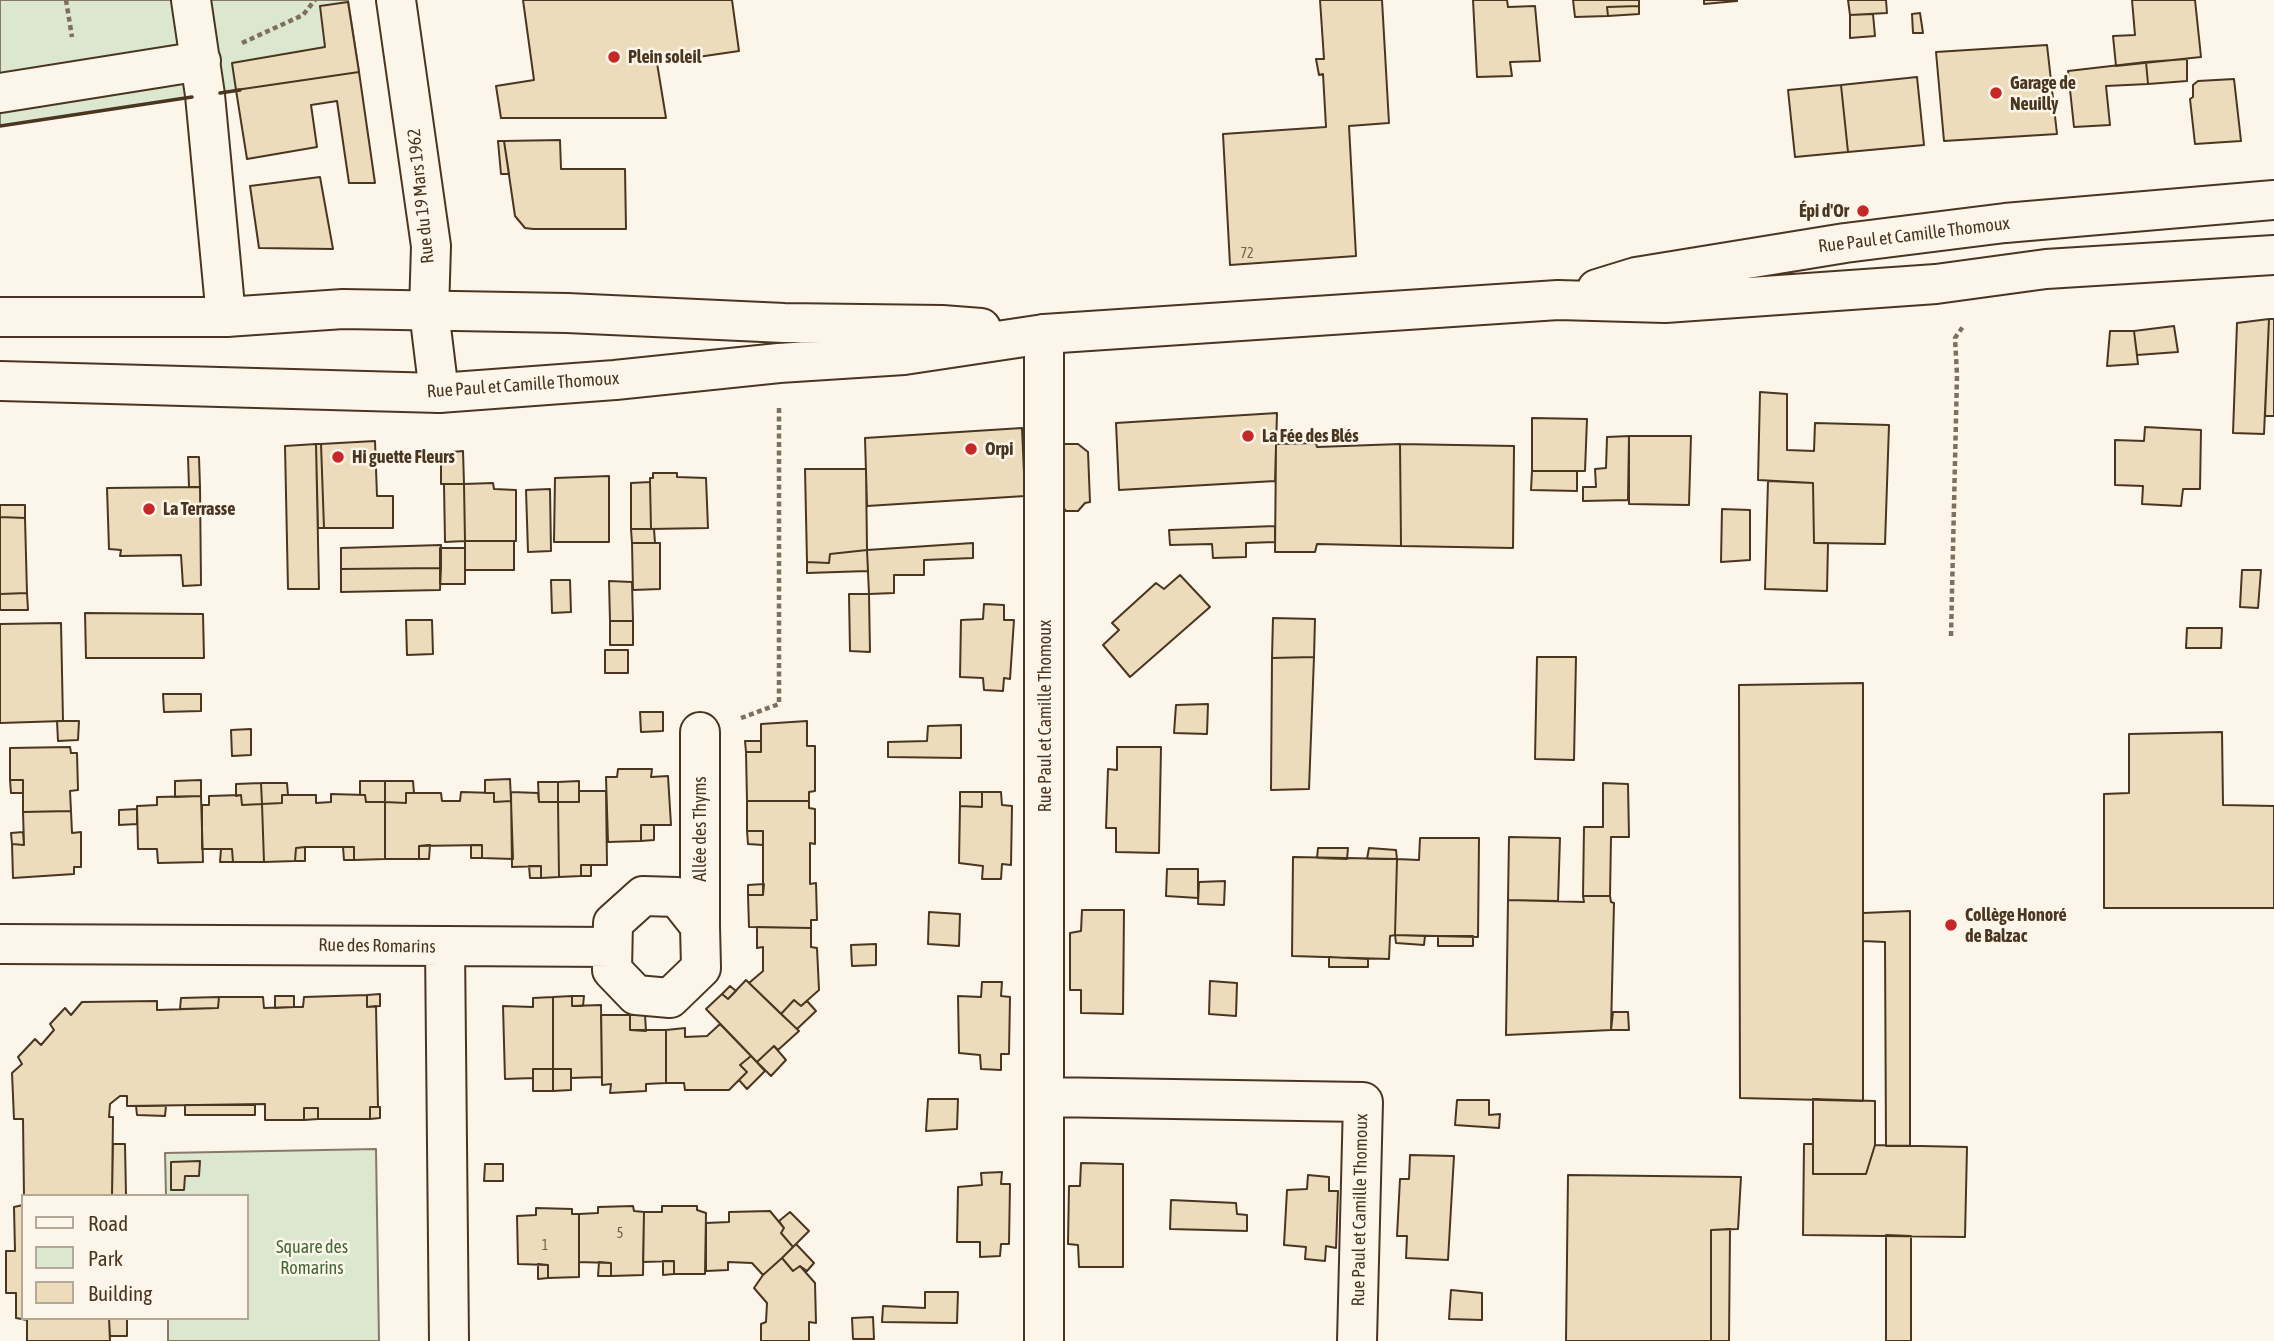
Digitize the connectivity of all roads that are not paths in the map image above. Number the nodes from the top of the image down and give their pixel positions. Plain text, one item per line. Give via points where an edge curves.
1 (191, 0) edge
2 (396, 0) edge
3 (201, 61) junction
4 (0, 93) edge
5 (2274, 200) edge
6 (2274, 256) edge
7 (1558, 300) junction
8 (429, 311) junction
9 (0, 317) edge
10 (226, 317) junction
11 (1044, 334) junction
12 (0, 381) edge
13 (439, 393) junction
14 (700, 732) dead end
15 (700, 926) junction
16 (0, 944) edge
17 (444, 946) junction
18 (612, 947) junction
19 (1046, 1097) junction
20 (449, 1341) edge
21 (1044, 1341) edge
22 (1357, 1341) edge

1 - 3 main road
2 - 8 main road, Rue du 19 Mars 1962 via 431,246
3 - 4 main road
3 - 10 main road
5 - 7 main road, Rue Paul et Camille Thomoux via 2005,223 1845,243 1636,277
6 - 7 main road, Rue Paul et Camille Thomoux via 2046,270 1936,284 1665,303
7 - 11 main road, Rue Paul et Camille Thomoux
8 - 10 main road, Rue Paul et Camille Thomoux via 343,309
8 - 11 main road, Rue Paul et Camille Thomoux via 942,325
8 - 13 main road, Rue du 19 Mars 1962
9 - 10 main road, Rue Paul et Camille Thomoux
11 - 13 main road, Rue Paul et Camille Thomoux via 904,355
11 - 19 main road, Rue Paul et Camille Thomoux
12 - 13 main road, Rue Paul et Camille Thomoux
14 - 15 main road, Allée des Thyms
15 - 18 main road, Allée des Thyms via 677,897 643,896 613,923
15 - 18 main road, Allée des Thyms via 702,968 670,998 636,995 612,970
16 - 17 main road, Rue des Romarins
17 - 18 main road
17 - 20 main road, Rue des Romarins
19 - 21 main road, Rue Paul et Camille Thomoux
19 - 22 main road, Rue Paul et Camille Thomoux via 1363,1102

